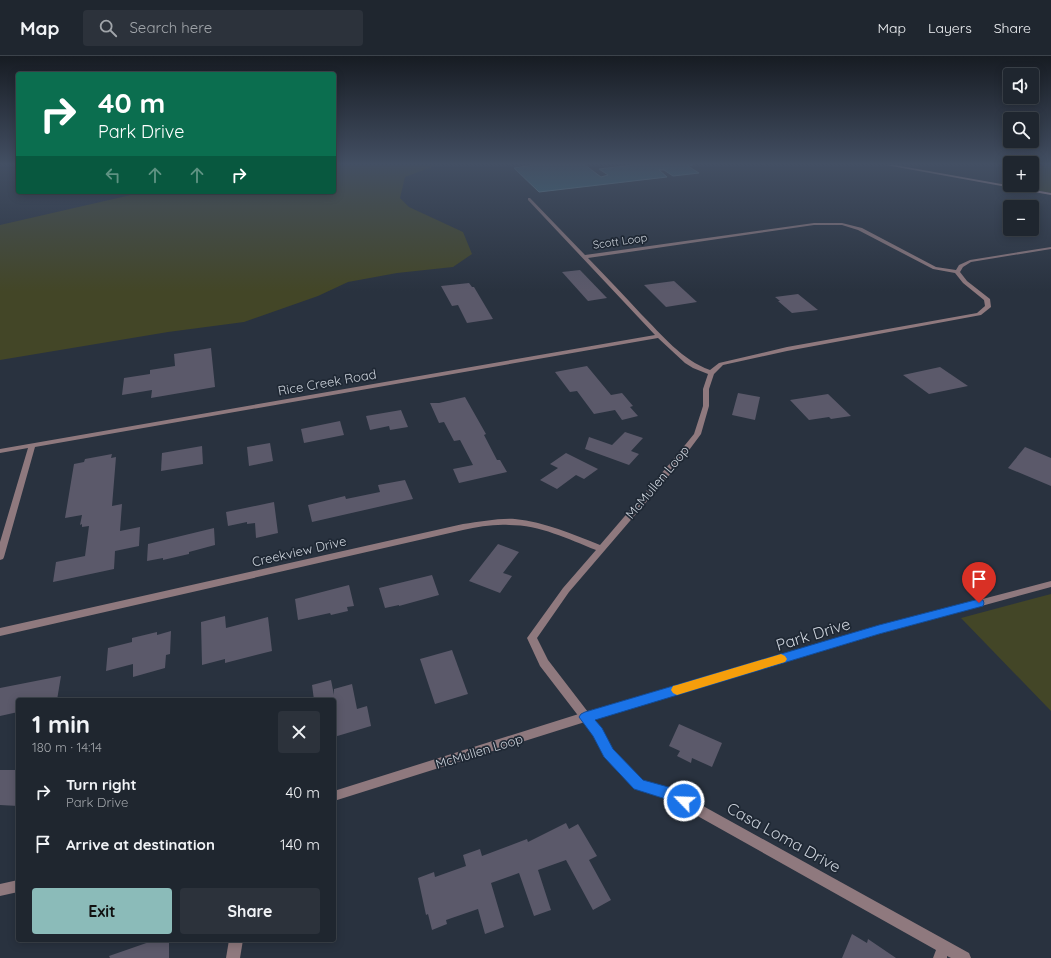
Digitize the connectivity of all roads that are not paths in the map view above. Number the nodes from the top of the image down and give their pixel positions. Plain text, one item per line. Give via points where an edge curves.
1 (537, 207) edge
2 (1051, 248) edge
3 (584, 257) junction
4 (958, 272) junction
5 (659, 336) junction
6 (711, 373) junction
7 (32, 446) junction
8 (0, 451) edge
9 (602, 549) junction
10 (0, 557) edge
11 (1051, 584) edge
12 (0, 632) edge
13 (585, 717) junction
14 (336, 795) edge
15 (16, 886) edge
16 (0, 890) edge
17 (236, 942) edge
18 (942, 952) edge
19 (233, 958) edge
20 (964, 958) edge

1 - 3 street, Scott Loop
2 - 4 street via 970,261 961,266
3 - 4 street, Scott Loop via 814,224 842,224 860,229 935,268
3 - 5 street, Scott Loop
4 - 6 street via 965,282 987,299 988,307 980,314 735,360 721,364
5 - 6 street, Scott Loop via 694,367
5 - 7 street, Rice Creek Road
6 - 9 street, McMullen Loop via 706,389 706,406 697,434
7 - 8 street, Rice Creek Road
7 - 10 street
9 - 12 street, Creekview Drive via 548,528 522,522 493,522
9 - 13 street, McMullen Loop via 566,590 532,638 544,664
11 - 13 street, Park Drive via 879,630
13 - 14 street, McMullen Loop
13 - 18 street, Casa Loma Drive via 597,732 608,753 639,785 672,795
15 - 16 street
17 - 19 street
18 - 20 street, Casa Loma Drive

